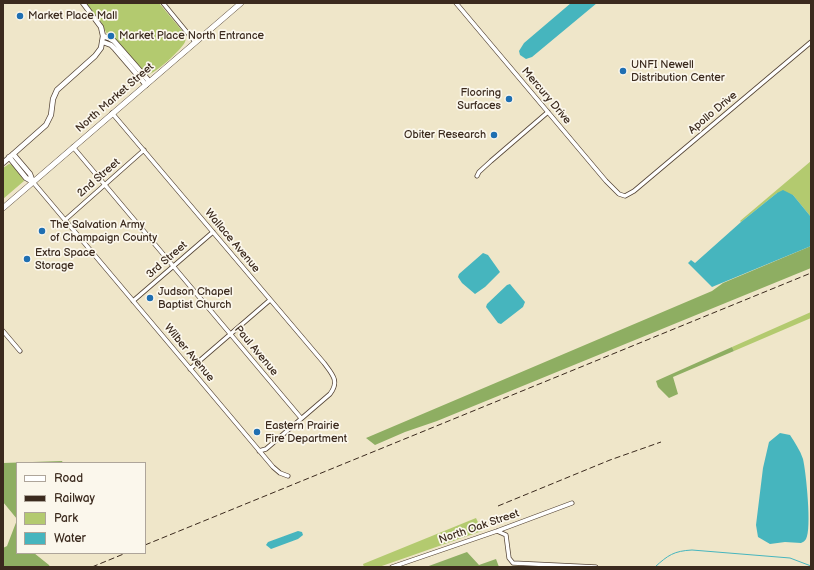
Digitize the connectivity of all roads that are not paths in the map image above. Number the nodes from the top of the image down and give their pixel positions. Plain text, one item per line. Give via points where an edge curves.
1 (83, 3) edge
2 (163, 3) edge
3 (241, 3) edge
4 (456, 3) edge
5 (103, 36) junction
6 (103, 42) junction
7 (195, 42) junction
8 (811, 42) edge
9 (147, 83) junction
10 (548, 112) junction
11 (112, 113) junction
12 (73, 147) junction
13 (144, 150) junction
14 (11, 156) junction
15 (3, 162) edge
16 (477, 176) dead end
17 (33, 182) junction
18 (105, 184) junction
19 (625, 196) joint
20 (3, 208) edge
21 (65, 220) junction
22 (213, 232) junction
23 (173, 266) junction
24 (270, 300) junction
25 (133, 301) junction
26 (3, 331) edge
27 (230, 334) junction
28 (20, 351) dead end
29 (190, 369) junction
30 (301, 418) junction
31 (259, 451) junction
32 (288, 476) dead end
33 (572, 503) dead end
34 (496, 531) junction
35 (392, 567) edge
36 (596, 567) edge

1 - 5 street via 99,24
2 - 7 street
3 - 7 main road, North Market Street
4 - 10 street, Mercury Drive
5 - 6 street
5 - 9 street via 114,41
6 - 9 street via 115,49
6 - 14 street via 98,53 57,90 46,125
7 - 9 main road, North Market Street
8 - 19 street, Apollo Drive
9 - 11 main road, North Market Street
10 - 16 street via 486,165
10 - 19 street, Mercury Drive via 611,187
11 - 12 main road, North Market Street
11 - 13 street, Wallace Avenue
12 - 17 main road, North Market Street
12 - 18 street, Paul Avenue
13 - 18 street, 2nd Street
13 - 22 street, Wallace Avenue
14 - 15 street
14 - 17 street via 27,179
17 - 20 main road, North Market Street
17 - 21 street, Wilber Avenue
18 - 21 street, 2nd Street
18 - 23 street, Paul Avenue
21 - 25 street, Wilber Avenue
22 - 23 street, 3rd Street
22 - 24 street, Wallace Avenue
23 - 25 street, 3rd Street
23 - 27 street, Paul Avenue
24 - 27 street
24 - 30 street, Wallace Avenue via 332,373 335,382 330,394
25 - 29 street, Wilber Avenue
26 - 28 street
27 - 29 street
27 - 30 street, Paul Avenue
29 - 31 street, Wilber Avenue
30 - 31 street via 266,449
31 - 32 street, Wilber Avenue via 276,471
33 - 34 street, North Oak Street
34 - 35 street, North Oak Street
34 - 36 street via 506,535 508,558 512,562

